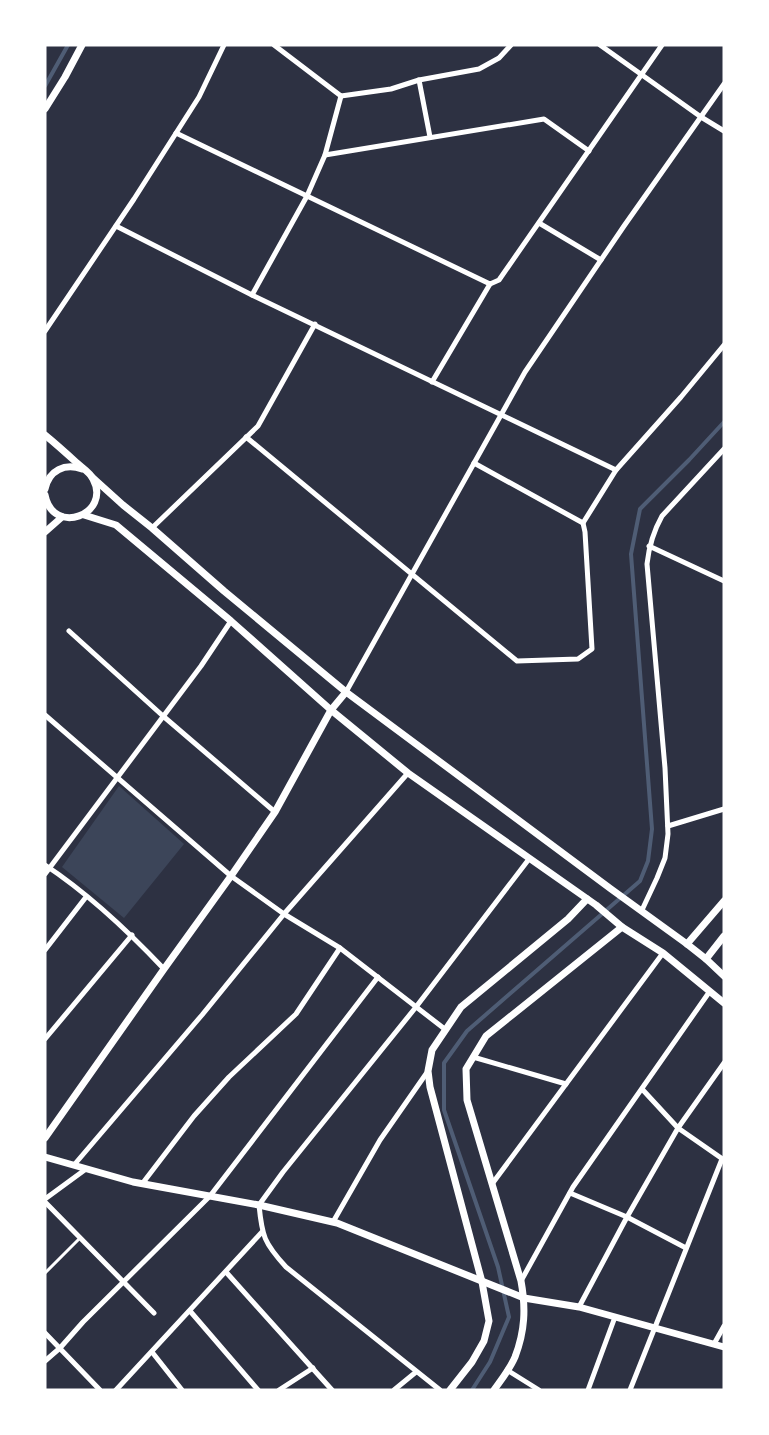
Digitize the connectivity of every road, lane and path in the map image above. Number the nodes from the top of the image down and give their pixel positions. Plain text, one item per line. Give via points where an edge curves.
1 (82, 45) edge
2 (224, 45) edge
3 (274, 45) edge
4 (511, 45) edge
5 (600, 45) edge
6 (662, 45) edge
7 (642, 75) junction
8 (419, 80) junction
9 (724, 84) edge
10 (341, 96) junction
11 (45, 109) edge
12 (701, 117) junction
13 (724, 131) edge
14 (176, 133) junction
15 (430, 137) junction
16 (589, 151) junction
17 (325, 155) junction
18 (307, 196) junction
19 (539, 223) junction
20 (116, 226) junction
21 (601, 260) junction
22 (490, 284) junction
23 (252, 295) junction
24 (315, 324) junction
25 (45, 332) edge
26 (724, 345) edge
27 (432, 382) junction
28 (502, 415) junction
29 (45, 435) edge
30 (246, 437) junction
31 (724, 449) edge
32 (474, 463) junction
33 (84, 469) junction
34 (616, 470) junction
35 (92, 477) junction
36 (46, 482) edge
37 (46, 500) edge
38 (84, 515) junction
39 (62, 517) junction
40 (583, 523) junction
41 (152, 528) junction
42 (45, 532) edge
43 (649, 546) junction
44 (411, 573) junction
45 (724, 581) edge
46 (231, 621) junction
47 (69, 631) dead end
48 (346, 692) junction
49 (331, 710) junction
50 (45, 715) edge
51 (164, 716) junction
52 (408, 773) junction
53 (117, 778) junction
54 (724, 809) edge
55 (274, 812) junction
56 (668, 826) junction
57 (529, 859) junction
58 (47, 867) edge
59 (45, 874) edge
60 (231, 876) junction
61 (86, 897) junction
62 (586, 899) junction
63 (724, 901) edge
64 (639, 909) junction
65 (284, 914) junction
66 (622, 927) junction
67 (132, 935) junction
68 (724, 936) edge
69 (687, 944) junction
70 (340, 948) junction
71 (45, 950) edge
72 (663, 953) junction
73 (706, 959) junction
74 (164, 969) junction
75 (724, 976) edge
76 (378, 977) junction
77 (711, 991) junction
78 (724, 1003) edge
79 (416, 1007) junction
80 (446, 1030) junction
81 (45, 1039) edge
82 (473, 1058) junction
83 (724, 1063) edge
84 (428, 1071) junction
85 (566, 1084) junction
86 (642, 1089) junction
87 (678, 1128) junction
88 (45, 1138) edge
89 (45, 1157) edge
90 (723, 1159) edge
91 (74, 1166) junction
92 (86, 1169) junction
93 (142, 1184) junction
94 (492, 1184) junction
95 (570, 1193) junction
96 (210, 1196) junction
97 (45, 1200) edge
98 (259, 1205) junction
99 (627, 1217) junction
100 (333, 1222) junction
101 (262, 1232) junction
102 (80, 1238) junction
103 (686, 1248) junction
104 (226, 1272) junction
105 (45, 1273) edge
106 (521, 1281) junction
107 (482, 1282) junction
108 (123, 1283) junction
109 (524, 1298) junction
110 (579, 1307) junction
111 (190, 1311) junction
112 (154, 1313) dead end
113 (615, 1317) junction
114 (724, 1326) edge
115 (654, 1328) junction
116 (45, 1333) edge
117 (714, 1344) junction
118 (724, 1347) edge
119 (60, 1348) junction
120 (152, 1352) junction
121 (45, 1361) edge
122 (313, 1368) junction
123 (507, 1370) junction
124 (416, 1372) junction
125 (100, 1390) edge
126 (116, 1390) edge
127 (182, 1390) edge
128 (258, 1390) edge
129 (279, 1390) edge
130 (332, 1390) edge
131 (394, 1390) edge
132 (440, 1390) edge
133 (450, 1390) edge
134 (494, 1390) edge
135 (539, 1390) edge
136 (588, 1390) edge
137 (630, 1390) edge

1 - 11 street
2 - 14 street
3 - 10 street
4 - 8 street via 499,58 479,69
5 - 7 street
6 - 7 street
7 - 12 street
7 - 16 street
8 - 10 street via 391,89
8 - 15 street
9 - 12 street
10 - 17 street
12 - 13 street
12 - 21 street
14 - 18 street
14 - 20 street
15 - 16 street via 544,119
15 - 17 street
16 - 19 street
17 - 18 street
18 - 22 street
18 - 23 street
19 - 21 street
19 - 22 street via 499,280
20 - 23 street
20 - 25 street
21 - 28 street via 525,372
22 - 27 street
23 - 24 street
24 - 27 street
24 - 30 street via 258,426
26 - 34 street
27 - 28 street
28 - 32 street
28 - 34 street
29 - 33 street
30 - 41 street
30 - 44 street
31 - 43 street via 662,516
32 - 40 street
32 - 44 street
33 - 35 street
33 - 36 street via 63,467
34 - 40 street
35 - 38 street via 97,498
35 - 41 street
37 - 39 street
38 - 39 street
38 - 46 street via 116,525
39 - 42 street
40 - 44 street via 592,649 578,659 517,661
41 - 48 street
43 - 45 street
43 - 56 street via 647,564
44 - 48 street
46 - 49 street
46 - 51 street
47 - 51 street
48 - 49 street
48 - 64 street
49 - 52 street
49 - 55 street
50 - 53 street
51 - 53 street
51 - 55 street
52 - 57 street
52 - 65 street
53 - 58 street
53 - 60 street
54 - 56 street
55 - 60 street
56 - 64 street via 665,858
57 - 62 street
57 - 79 street
58 - 59 street
58 - 61 street
60 - 65 street
60 - 74 street
61 - 67 street
61 - 71 street
62 - 66 street
62 - 80 street via 568,919 461,1007
63 - 69 street
64 - 69 street
65 - 70 street
65 - 91 street
66 - 72 street
66 - 82 street via 486,1036
67 - 74 street
67 - 81 street
68 - 73 street
69 - 73 street
70 - 76 street
70 - 93 street via 296,1014 229,1077
72 - 77 street
72 - 85 street
73 - 75 street
74 - 88 street
76 - 79 street
76 - 96 street
77 - 78 street
77 - 86 street
79 - 80 street
79 - 98 street
80 - 84 street via 432,1050
82 - 85 street
82 - 94 street via 466,1069 467,1100
83 - 87 street
84 - 100 street via 380,1140
84 - 107 street
85 - 94 street
86 - 87 street
86 - 95 street
87 - 90 street
87 - 99 street
89 - 91 street
90 - 103 street
91 - 92 street
92 - 93 street
92 - 97 street
93 - 96 street
94 - 106 street
95 - 99 street
95 - 106 street
96 - 98 street
96 - 108 street
97 - 102 street
98 - 100 street
98 - 101 street
99 - 103 street
99 - 110 street
100 - 107 street
101 - 104 street
101 - 124 street via 274,1255 286,1267
102 - 105 lane
102 - 108 street
103 - 115 street
104 - 111 street
104 - 122 street
106 - 109 street
107 - 109 street
107 - 133 street via 489,1322 484,1341
108 - 112 street
108 - 119 street
109 - 110 street
109 - 123 street via 525,1323
110 - 113 street
111 - 120 street
111 - 128 street
113 - 115 street
113 - 136 street
114 - 117 street
115 - 117 street
115 - 137 street
116 - 119 street
117 - 118 street
119 - 121 street
119 - 125 street
120 - 126 street
120 - 127 street
122 - 129 street
122 - 130 street
123 - 134 street
123 - 135 street
124 - 131 street
124 - 132 street

